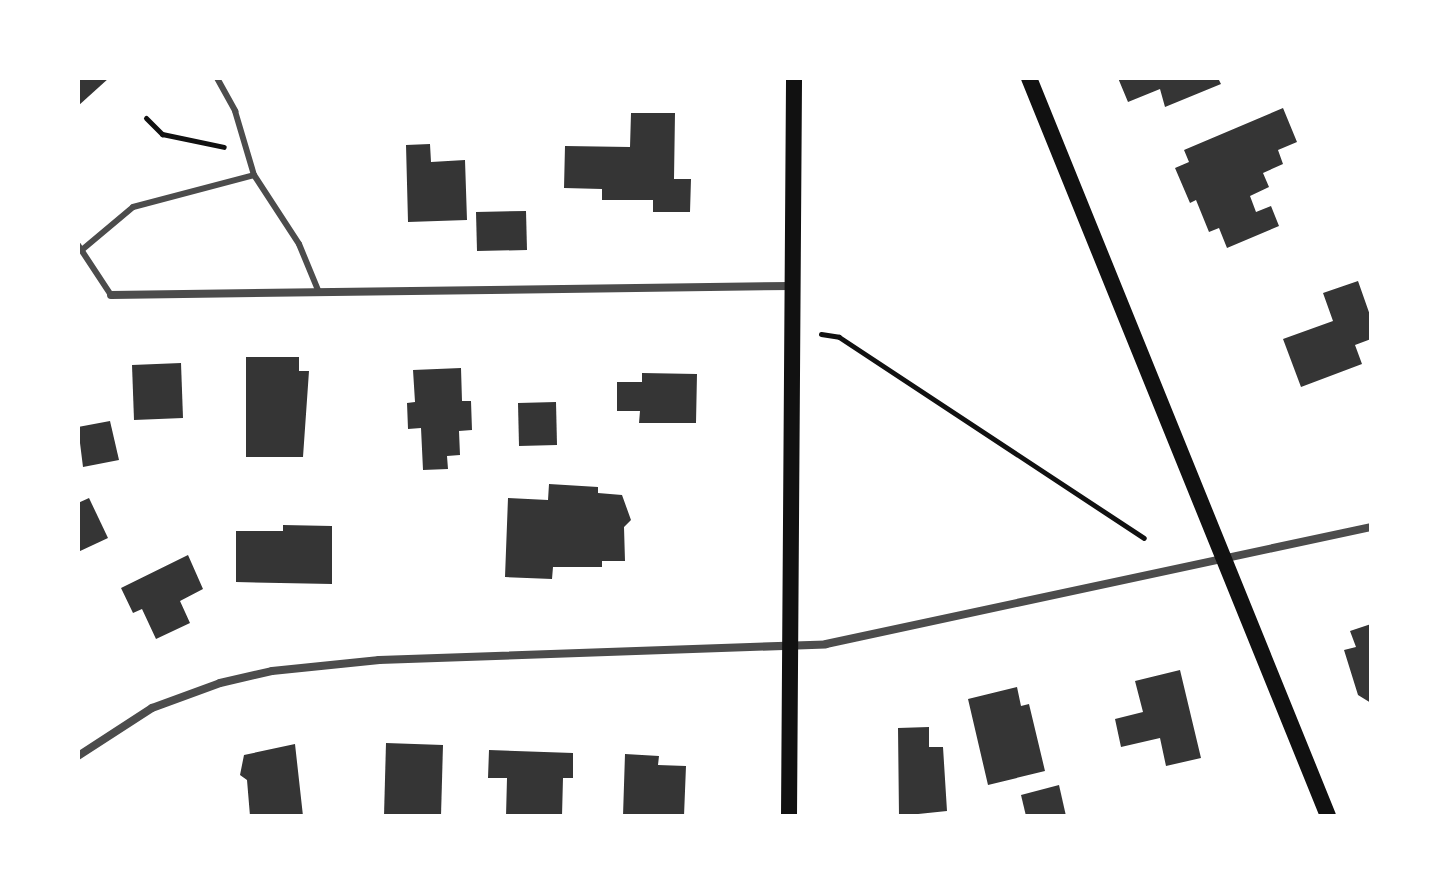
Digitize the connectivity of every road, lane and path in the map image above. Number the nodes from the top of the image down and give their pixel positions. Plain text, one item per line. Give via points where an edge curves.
1 (217, 78) edge
2 (794, 78) edge
3 (1029, 78) edge
4 (146, 118) dead end
5 (225, 147) dead end
6 (254, 175) junction
7 (80, 247) edge
8 (792, 286) junction
9 (318, 290) junction
10 (111, 295) joint
11 (791, 333) junction
12 (1371, 527) edge
13 (1144, 538) dead end
14 (1226, 560) junction
15 (789, 648) junction
16 (78, 756) edge
17 (789, 816) edge
18 (1328, 816) edge

1 - 6 lane via 235,111
2 - 8 main road
3 - 14 main road
4 - 5 path via 162,134
6 - 7 lane via 133,207
6 - 9 lane via 299,244
7 - 10 lane
8 - 9 street
8 - 11 main road
9 - 10 street
11 - 13 path via 839,337
11 - 15 main road
12 - 14 street
14 - 15 street via 861,639
14 - 18 main road
15 - 16 street via 379,660 272,671 152,708
15 - 17 main road

